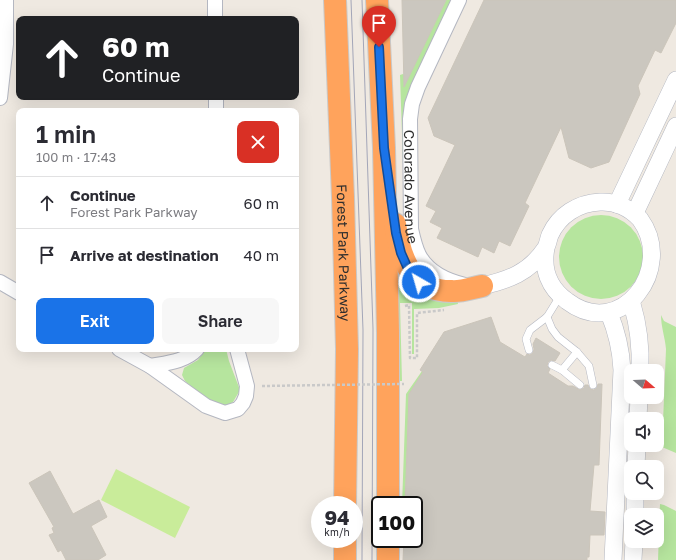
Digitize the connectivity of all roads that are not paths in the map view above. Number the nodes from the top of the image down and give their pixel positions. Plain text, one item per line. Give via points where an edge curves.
1 (6, 0) edge
2 (215, 0) edge
3 (335, 0) edge
4 (377, 0) edge
5 (459, 0) edge
6 (215, 16) edge
7 (674, 87) edge
8 (0, 98) edge
9 (676, 126) edge
10 (384, 148) junction
11 (617, 204) junction
12 (634, 213) junction
13 (546, 248) junction
14 (0, 282) edge
15 (482, 286) junction
16 (16, 291) edge
17 (560, 296) junction
18 (632, 304) junction
19 (609, 313) junction
20 (546, 317) junction
21 (529, 350) dead end
22 (124, 352) edge
23 (194, 352) edge
24 (238, 352) edge
25 (578, 352) junction
26 (640, 364) edge
27 (552, 365) dead end
28 (150, 366) junction
29 (562, 370) junction
30 (580, 385) dead end
31 (593, 385) dead end
32 (345, 496) edge
33 (388, 496) edge
34 (345, 548) edge
35 (388, 548) edge
36 (634, 548) edge
37 (345, 560) edge
38 (388, 560) edge
39 (613, 560) edge
40 (633, 560) edge

1 - 8 street via 6,44
2 - 6 street
3 - 32 highway, Forest Park Parkway via 347,349
4 - 10 highway
5 - 15 street, Colorado Avenue via 412,104 411,228 419,256 428,267 454,283
7 - 11 street
9 - 12 street
10 - 15 highway via 396,233 409,271 419,282 433,290 452,292
10 - 33 highway
11 - 12 street
11 - 13 street via 596,202 570,211 558,222 549,236
12 - 18 street via 646,226 654,242 656,259 653,276 644,292
13 - 15 street, Colorado Avenue via 518,275
13 - 17 street via 546,271
14 - 16 street
17 - 19 street via 574,307 591,312
17 - 20 lane
18 - 19 street
18 - 26 street via 639,329
19 - 39 street via 621,354 622,370
20 - 21 lane via 530,330 526,339
20 - 25 lane via 558,337
22 - 28 street
23 - 28 street via 173,362
24 - 28 street via 247,386 246,396 238,409 225,413 206,406
25 - 29 lane
25 - 31 lane via 589,366
27 - 29 lane
29 - 30 lane
34 - 37 highway
35 - 38 highway
36 - 40 street

